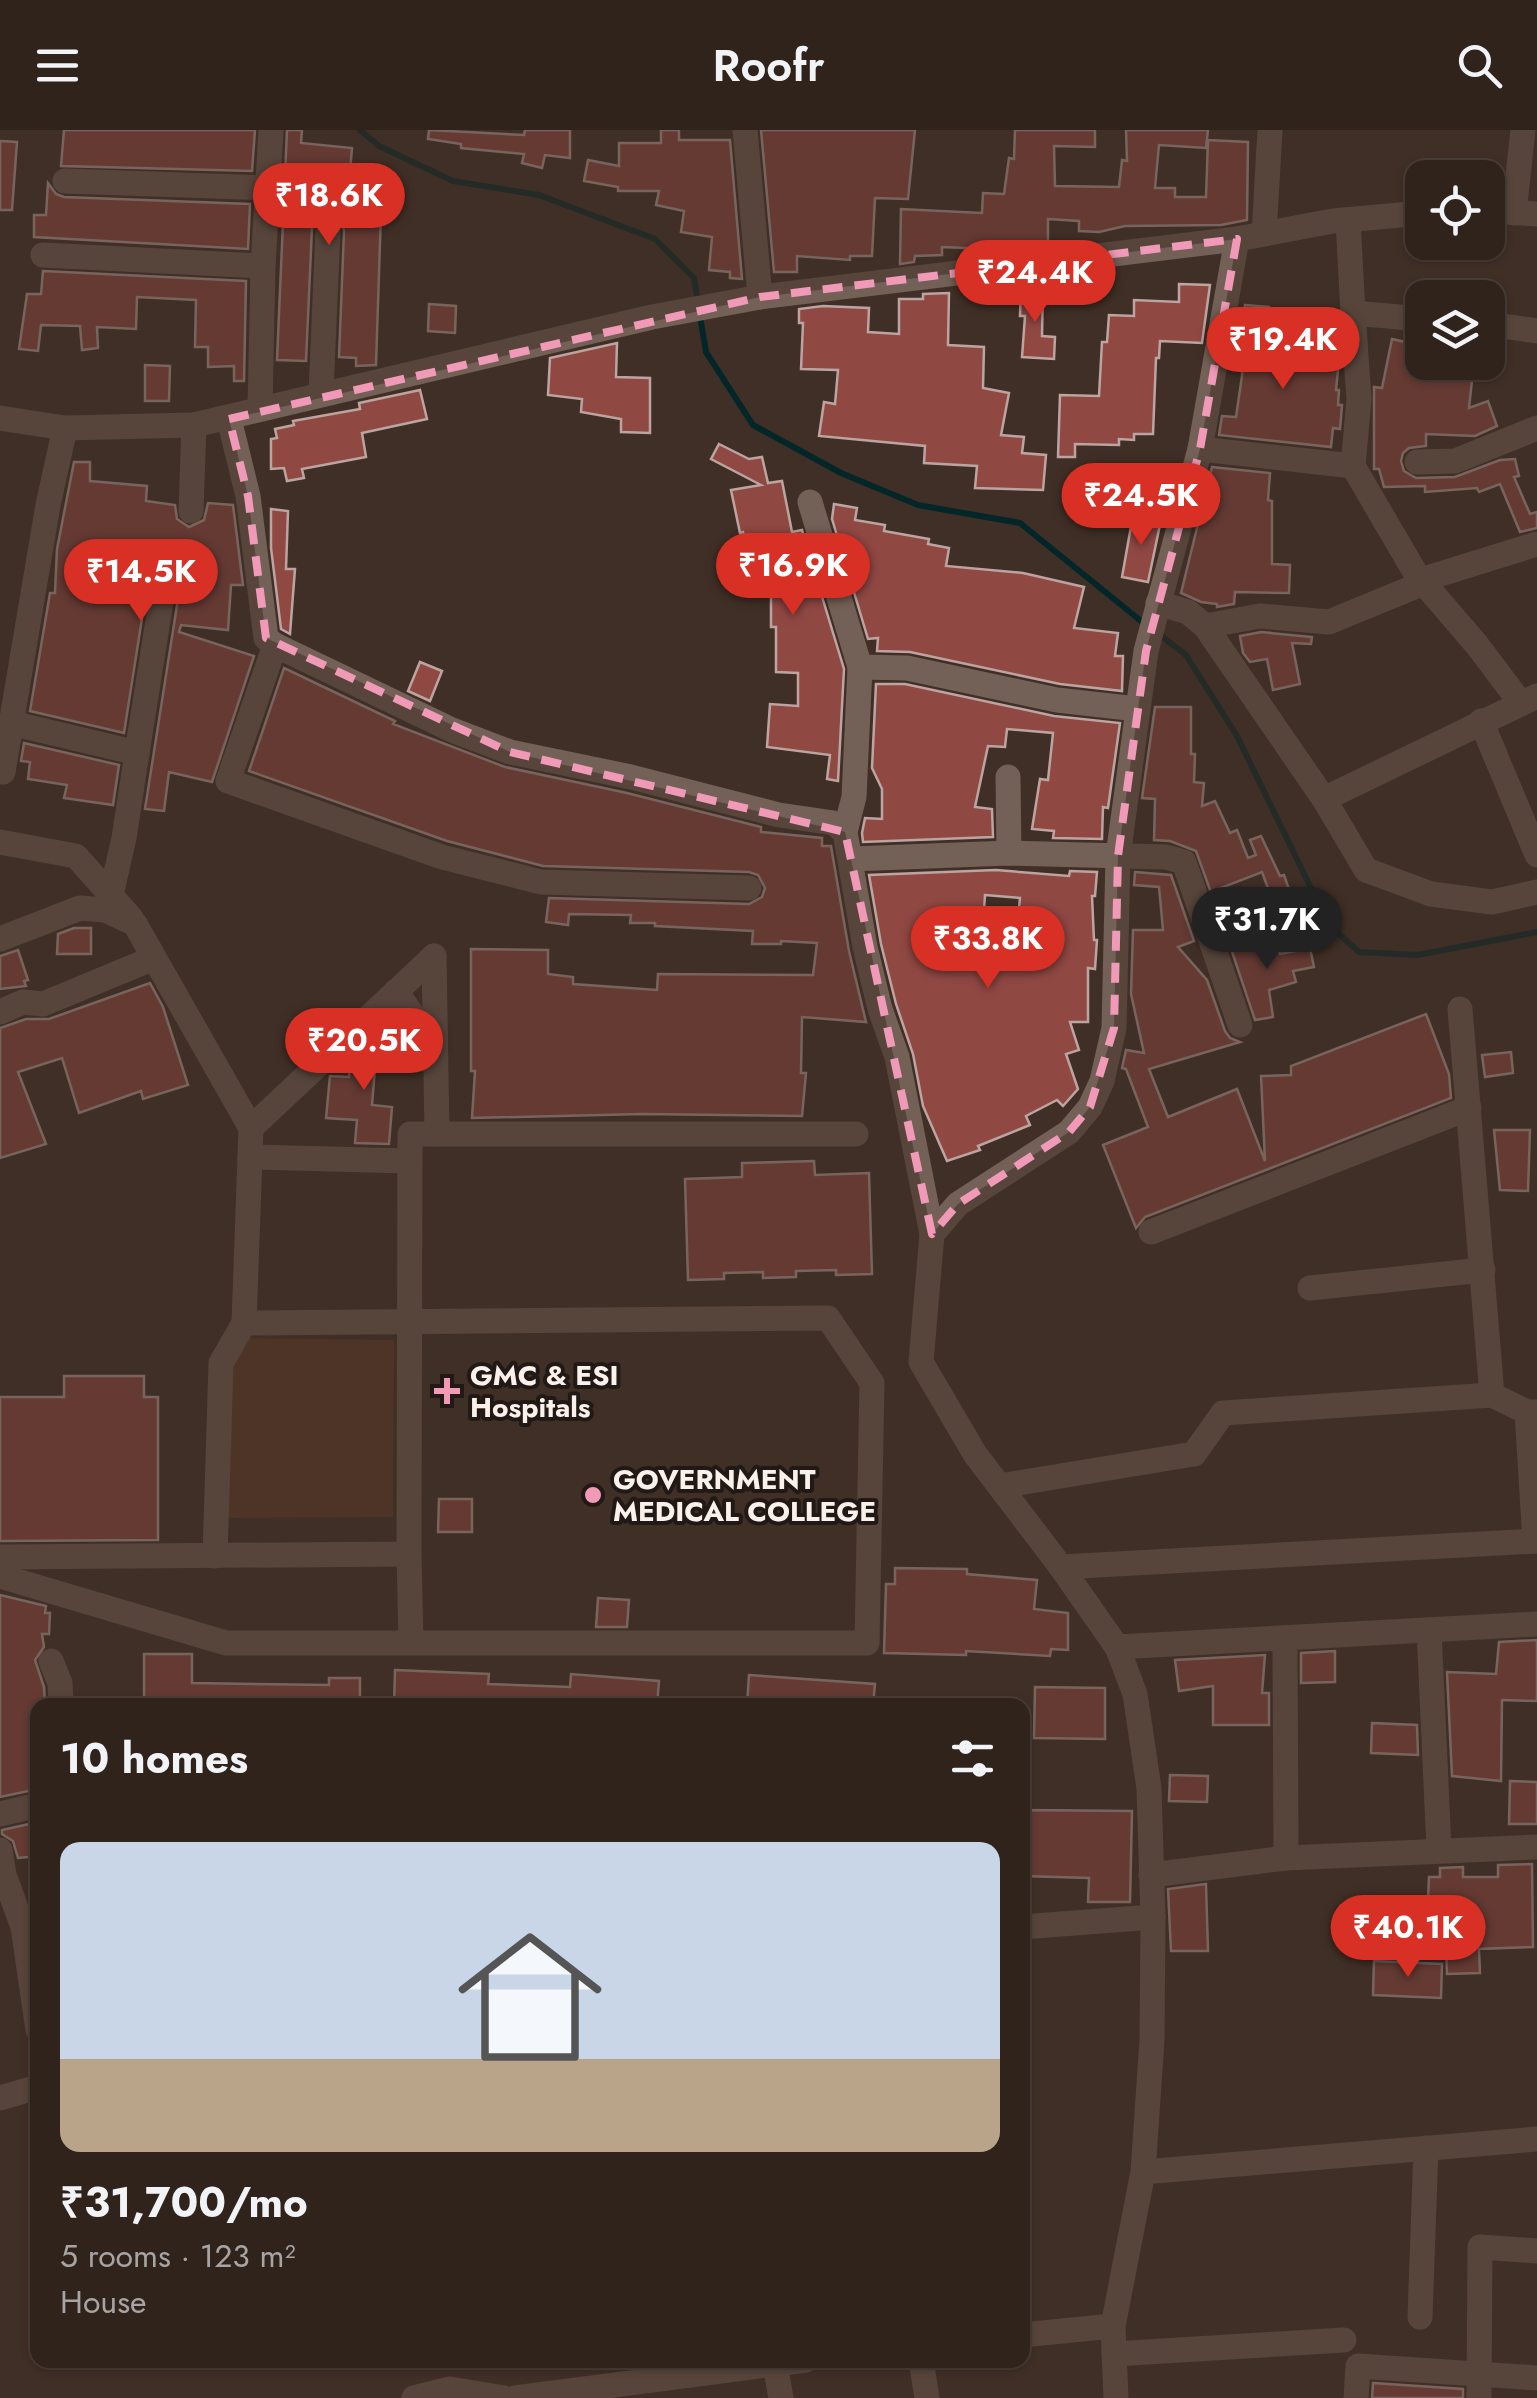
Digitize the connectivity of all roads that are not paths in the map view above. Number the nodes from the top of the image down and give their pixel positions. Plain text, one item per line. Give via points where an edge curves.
1 (272, 130) edge
2 (744, 130) edge
3 (1270, 130) edge
4 (1523, 130) edge
5 (64, 181) dead end
6 (268, 188) junction
7 (1513, 213) edge
8 (1405, 215) edge
9 (1348, 220) junction
10 (328, 230) dead end
11 (1264, 234) junction
12 (1236, 238) junction
13 (43, 256) dead end
14 (263, 266) junction
15 (760, 297) junction
16 (1353, 314) junction
17 (1405, 318) edge
18 (1505, 326) edge
19 (1537, 331) edge
20 (321, 393) junction
21 (260, 408) junction
22 (0, 418) edge
23 (228, 418) junction
24 (194, 426) junction
25 (65, 428) junction
26 (1537, 428) edge
27 (1200, 449) junction
28 (1417, 462) dead end
29 (1353, 466) junction
30 (810, 502) dead end
31 (190, 511) dead end
32 (1537, 544) edge
33 (168, 564) dead end
34 (1423, 582) junction
35 (1156, 610) junction
36 (1205, 626) junction
37 (275, 645) junction
38 (860, 666) junction
39 (1529, 699) edge
40 (1137, 709) junction
41 (1481, 722) junction
42 (10, 723) junction
43 (137, 753) junction
44 (3, 772) dead end
45 (1008, 776) dead end
46 (1324, 800) junction
47 (846, 832) junction
48 (0, 842) edge
49 (1009, 853) junction
50 (1537, 855) edge
51 (1118, 856) junction
52 (850, 859) junction
53 (749, 888) dead end
54 (1537, 892) edge
55 (111, 895) junction
56 (135, 924) junction
57 (0, 939) edge
58 (154, 958) junction
59 (396, 991) junction
60 (1460, 1008) dead end
61 (0, 1012) edge
62 (1240, 1024) dead end
63 (436, 1048) junction
64 (1469, 1108) junction
65 (251, 1128) junction
66 (437, 1134) junction
67 (856, 1134) dead end
68 (250, 1157) junction
69 (409, 1161) junction
70 (1151, 1232) dead end
71 (932, 1234) junction
72 (1483, 1270) junction
73 (1310, 1288) dead end
74 (409, 1322) junction
75 (244, 1323) junction
76 (1492, 1395) junction
77 (1532, 1412) edge
78 (1000, 1486) junction
79 (1536, 1541) edge
80 (409, 1554) junction
81 (215, 1556) junction
82 (0, 1557) edge
83 (1061, 1566) junction
84 (0, 1576) edge
85 (1537, 1624) edge
86 (1429, 1630) junction
87 (1284, 1638) junction
88 (410, 1642) junction
89 (1117, 1647) junction
90 (51, 1662) dead end
91 (61, 1698) edge
92 (30, 1807) edge
93 (0, 1814) edge
94 (1537, 1847) edge
95 (1439, 1849) junction
96 (0, 1850) edge
97 (1286, 1858) junction
98 (1152, 1876) junction
99 (1153, 1918) junction
100 (1030, 1926) edge
101 (11, 1929) edge
102 (30, 2000) edge
103 (30, 2089) edge
104 (0, 2098) edge
105 (1537, 2140) edge
106 (1426, 2148) junction
107 (1143, 2172) junction
108 (1537, 2251) edge
109 (1420, 2317) dead end
110 (1113, 2326) junction
111 (1030, 2334) edge
112 (1344, 2340) dead end
113 (1114, 2354) junction
114 (748, 2368) edge
115 (776, 2368) edge
116 (922, 2368) edge
117 (722, 2372) junction
118 (1537, 2378) edge
119 (1480, 2386) edge
120 (414, 2398) edge
121 (504, 2398) edge
122 (515, 2398) edge
123 (705, 2398) edge
124 (781, 2398) edge
125 (927, 2398) edge
126 (1116, 2398) edge
127 (1356, 2398) edge

1 - 6 street
2 - 15 street
3 - 11 street
4 - 7 street
5 - 6 street
6 - 14 street
8 - 9 street
9 - 11 street
9 - 16 street
10 - 20 street
11 - 12 street
12 - 15 street
12 - 27 street
13 - 14 street
14 - 21 street
15 - 20 street
16 - 17 street
16 - 29 street via 1359,399
18 - 19 street
20 - 21 street
21 - 23 street
22 - 25 street
23 - 24 street
23 - 37 street via 248,496 266,638
24 - 25 street
24 - 31 street
25 - 42 street
26 - 28 street via 1455,461
27 - 29 street
27 - 35 street
29 - 34 street
30 - 38 street
32 - 34 street
33 - 43 street
34 - 36 street via 1329,622 1260,616
34 - 39 street
35 - 36 street via 1188,612
35 - 40 street
36 - 46 street
37 - 47 street via 510,752 834,822
37 - 53 street via 228,781 442,856 541,882
38 - 40 street via 907,668 1057,700
38 - 47 street via 854,797
39 - 41 street
40 - 51 street
41 - 46 street
41 - 50 street
42 - 43 street
42 - 44 street
43 - 55 street
45 - 49 street
46 - 54 street via 1366,870 1431,894 1492,902
47 - 52 street
48 - 55 street via 76,856
49 - 51 street
49 - 52 street
51 - 62 street via 1184,862
51 - 71 street via 1114,1028 1090,1107 1069,1132 958,1204
52 - 71 street
55 - 56 street
56 - 57 street via 105,910 80,908
56 - 58 street
58 - 61 street via 43,1004 23,1002
58 - 65 street
59 - 63 street
59 - 63 street via 434,956
59 - 65 street
60 - 64 street
63 - 66 street
64 - 70 street
64 - 72 street
65 - 68 street
66 - 67 street
66 - 69 street via 410,1134
68 - 69 street
68 - 75 street
69 - 74 street
71 - 78 street via 921,1362
72 - 73 street
72 - 76 street
74 - 75 street
74 - 80 street
74 - 88 street via 828,1318 872,1382 867,1643
75 - 81 street via 222,1363
76 - 77 street
76 - 78 street via 1223,1413 1194,1454
77 - 79 street
78 - 83 street
79 - 83 street
80 - 81 street
80 - 88 street
81 - 82 street
83 - 89 street
84 - 88 street via 226,1643
85 - 86 street
86 - 87 street
86 - 95 street
87 - 89 street
87 - 97 street
89 - 98 street via 1135,1694 1146,1757
90 - 91 street
92 - 93 street
94 - 95 street
95 - 97 street
96 - 101 street
97 - 98 street
98 - 99 street
99 - 100 street
99 - 107 street
101 - 102 street
103 - 104 street
105 - 106 street
106 - 107 street
106 - 109 street
107 - 110 street
108 - 119 street via 1480,2247
110 - 111 street
110 - 113 street
112 - 113 street
113 - 126 street
114 - 117 street
115 - 124 street
116 - 125 street
117 - 122 street
117 - 123 street
118 - 119 street
119 - 127 street via 1358,2366
120 - 121 street via 450,2389

